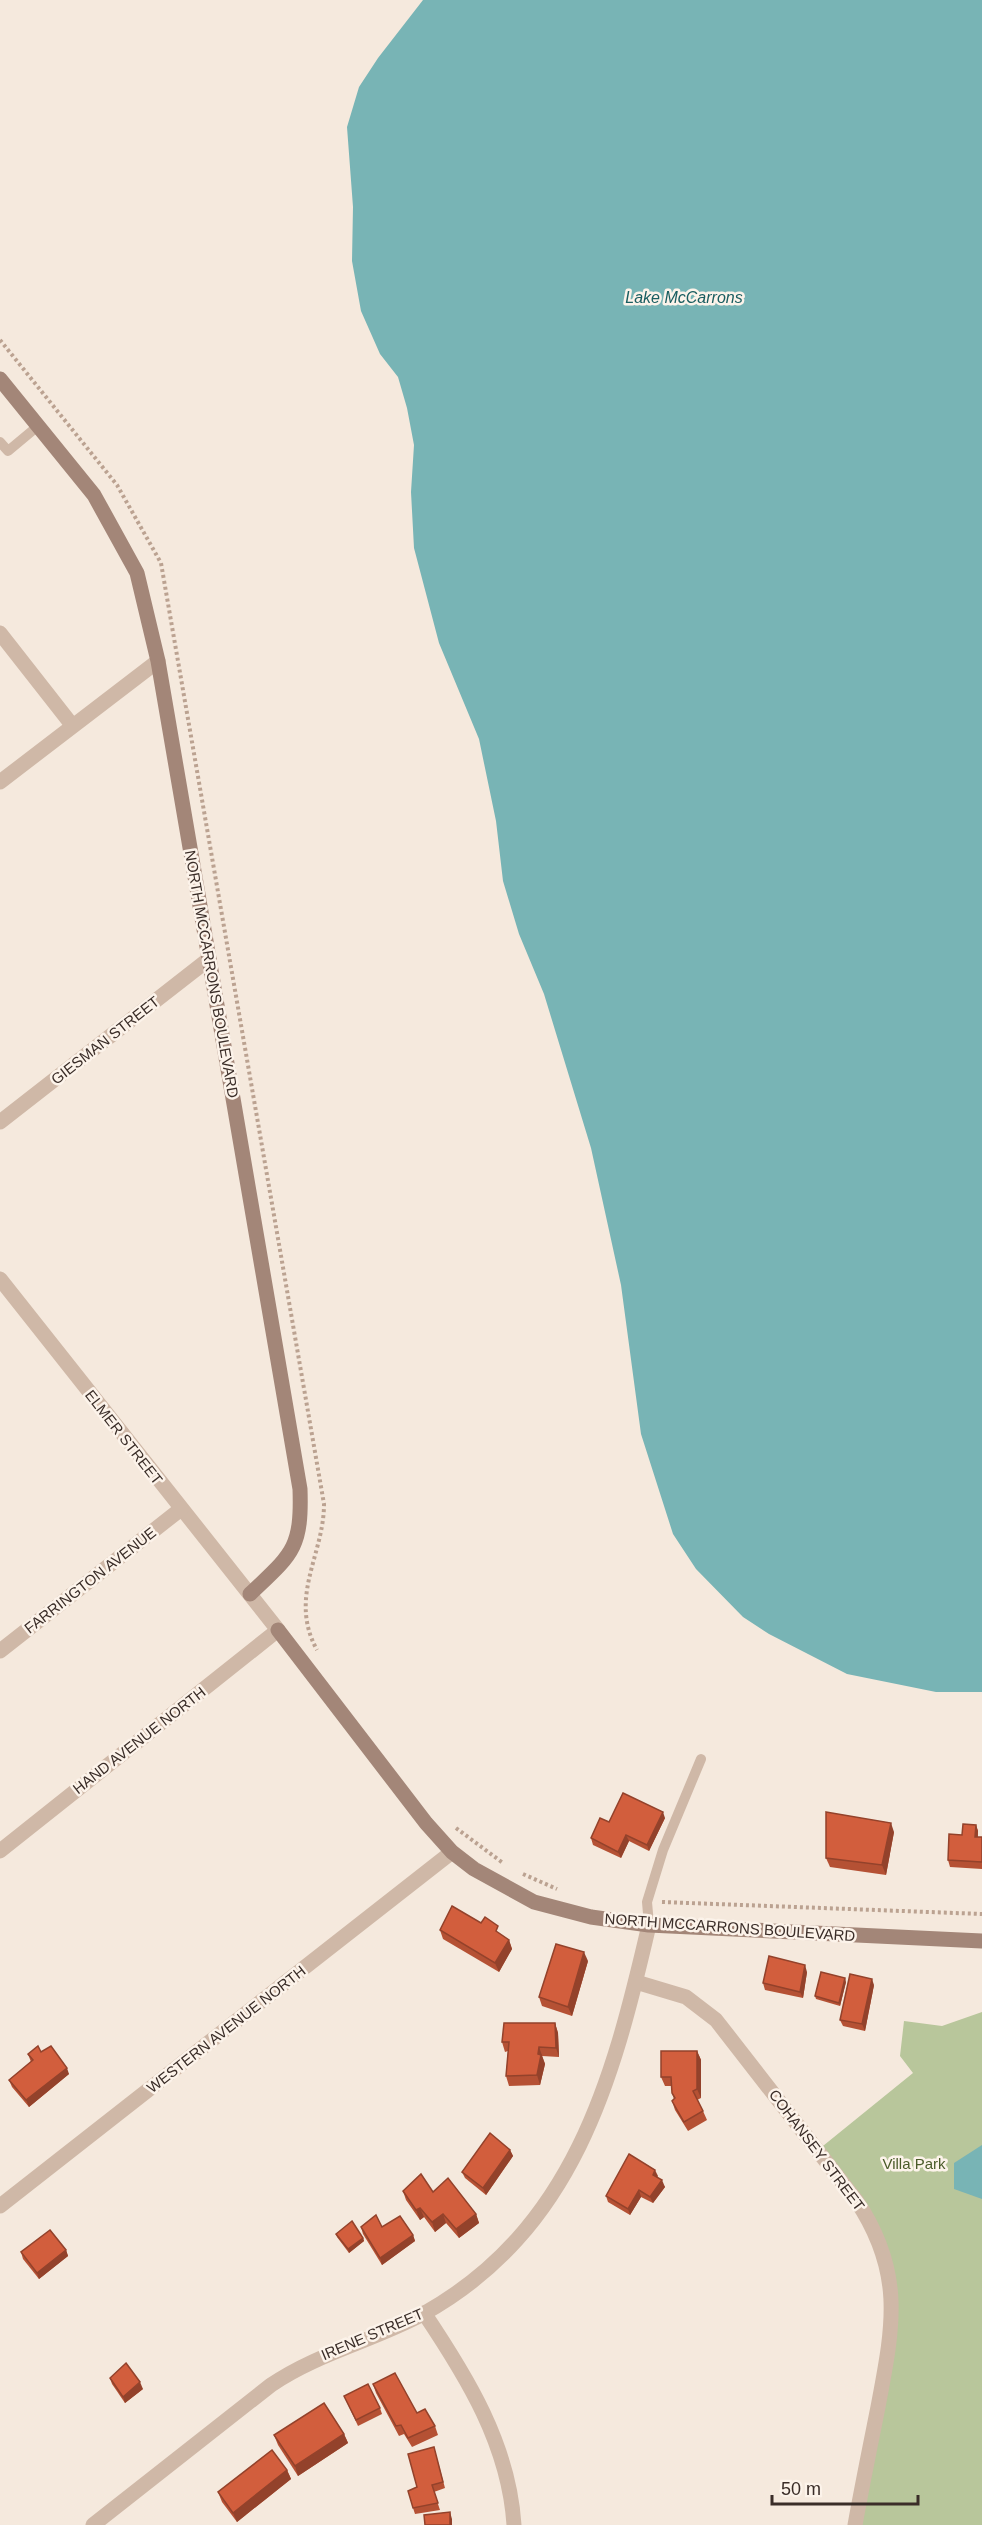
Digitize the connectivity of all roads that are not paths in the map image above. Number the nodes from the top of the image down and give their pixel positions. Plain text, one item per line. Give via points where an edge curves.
1 (0, 379) edge
2 (39, 426) junction
3 (0, 442) edge
4 (0, 633) edge
5 (158, 661) junction
6 (72, 725) junction
7 (0, 782) edge
8 (209, 959) junction
9 (0, 1122) edge
10 (0, 1279) edge
11 (181, 1509) junction
12 (250, 1594) junction
13 (278, 1630) junction
14 (0, 1651) edge
15 (701, 1759) dead end
16 (0, 1851) edge
17 (452, 1852) junction
18 (649, 1924) junction
19 (982, 1941) edge
20 (636, 1982) junction
21 (0, 2206) edge
22 (424, 2313) junction
23 (93, 2525) edge
24 (514, 2525) edge
25 (855, 2525) edge

1 - 2 street, NORTH MCCARRONS BOULEVARD
2 - 3 lane via 8,451
2 - 5 street, NORTH MCCARRONS BOULEVARD via 94,495 137,573
4 - 6 street
5 - 6 street
5 - 8 street, NORTH MCCARRONS BOULEVARD
6 - 7 street
8 - 9 street, GIESMAN STREET
8 - 12 street, NORTH MCCARRONS BOULEVARD via 300,1489 299,1538 289,1557
10 - 11 street, ELMER STREET
11 - 12 street, ELMER STREET
11 - 14 street, FARRINGTON AVENUE
12 - 13 street, ELMER STREET
13 - 16 street, HAND AVENUE NORTH
13 - 17 street, NORTH MCCARRONS BOULEVARD
15 - 18 lane via 663,1850 647,1902
17 - 18 street, NORTH MCCARRONS BOULEVARD via 474,1869 534,1902 591,1917
17 - 21 street, WESTERN AVENUE NORTH
18 - 19 street, NORTH MCCARRONS BOULEVARD
18 - 20 street, IRENE STREET
20 - 22 street, IRENE STREET via 606,2085 569,2168 520,2235 485,2269
20 - 25 street, COHANSEY STREET via 686,1997 716,2020 856,2200 880,2244 889,2274 892,2325
22 - 23 street, IRENE STREET via 389,2331 298,2366
22 - 24 street via 483,2408 497,2447

